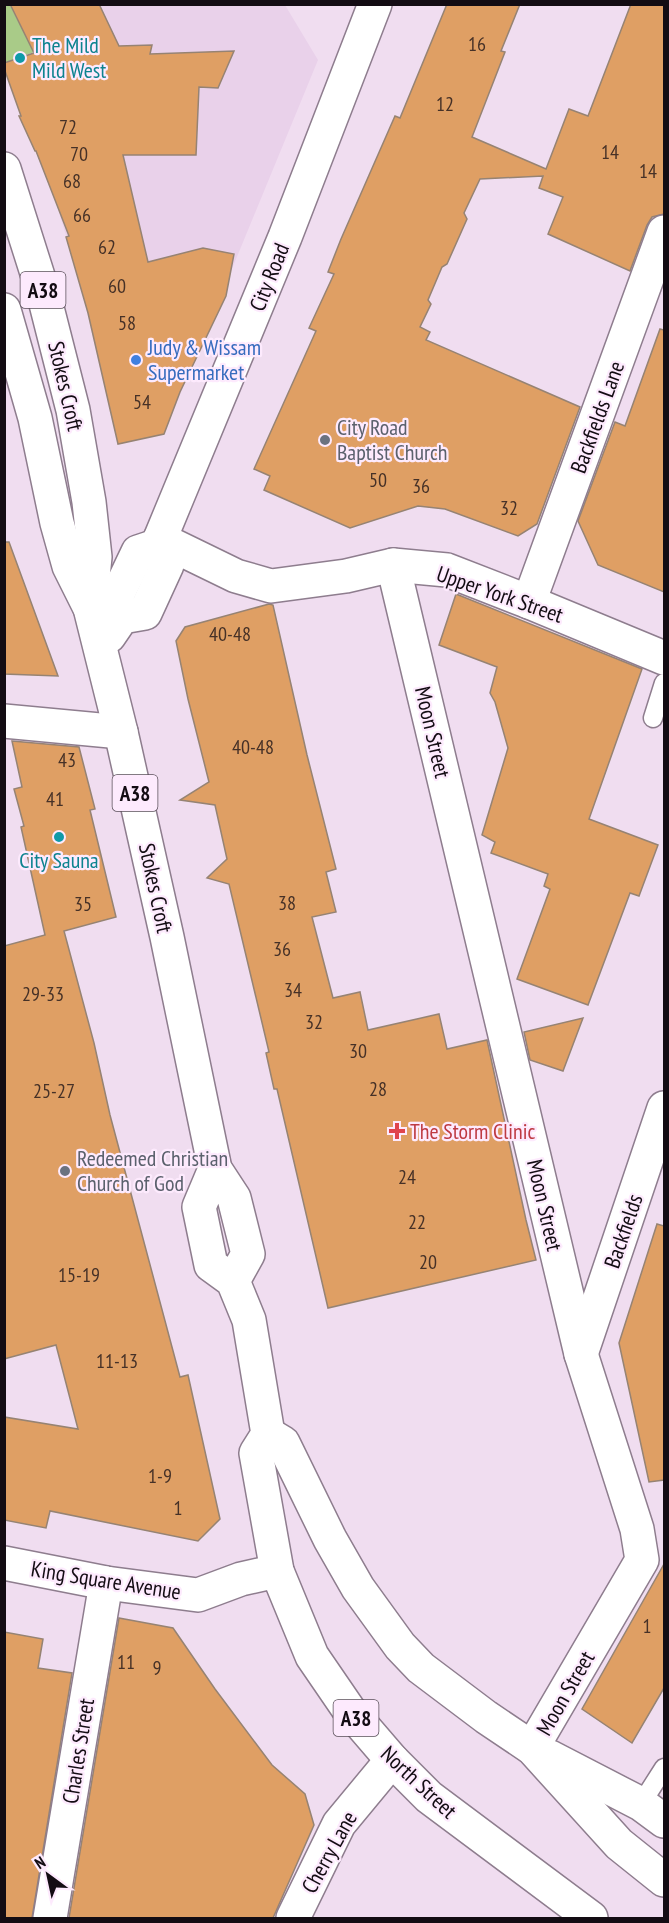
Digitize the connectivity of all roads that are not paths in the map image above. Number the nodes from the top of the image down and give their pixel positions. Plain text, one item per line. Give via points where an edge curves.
1 (375, 4) edge
2 (4, 170) edge
3 (664, 232) edge
4 (4, 310) edge
5 (158, 543) junction
6 (393, 565) junction
7 (529, 602) junction
8 (90, 608) junction
9 (100, 649) junction
10 (664, 658) edge
11 (664, 683) edge
12 (653, 718) dead end
13 (4, 721) edge
14 (121, 732) junction
15 (664, 1108) edge
16 (581, 1354) junction
17 (268, 1434) junction
18 (4, 1563) edge
19 (277, 1571) junction
20 (106, 1583) junction
21 (532, 1748) junction
22 (392, 1760) junction
23 (664, 1768) edge
24 (653, 1812) edge
25 (664, 1880) edge
26 (50, 1918) edge
27 (293, 1918) edge
28 (591, 1918) edge

1 - 5 street, City Road
2 - 8 street, Stokes Croft / A38 via 43,292 74,410 95,557
3 - 7 street, Backfields Lane
4 - 8 street, Stokes Croft / A38 via 35,418 69,566
5 - 6 street, Upper York Street via 236,576 271,586
5 - 9 street via 138,552 116,598 122,617
6 - 7 street, Upper York Street via 447,570
6 - 16 street, Moon Street
7 - 10 street, Upper York Street
8 - 9 street, Stokes Croft / A38
9 - 14 street, Stokes Croft / A38
11 - 12 lane
13 - 14 street
14 - 17 street, Stokes Croft / A38 via 215,1169 234,1198 248,1254 233,1281 249,1320
15 - 16 street, Backfields
16 - 21 street, Moon Street via 637,1529 642,1560
17 - 19 street, North Street / A38 via 256,1453
17 - 21 street via 283,1443 358,1588 400,1646 421,1668
18 - 20 street, King Square Avenue
19 - 20 street, King Square Avenue via 198,1595
19 - 22 street, North Street / A38 via 312,1656 349,1710
20 - 26 street, Charles Street
21 - 24 street
21 - 25 street via 619,1844
22 - 27 street, Cherry Lane via 339,1824
22 - 28 street, North Street / A38 via 429,1797
23 - 24 lane

